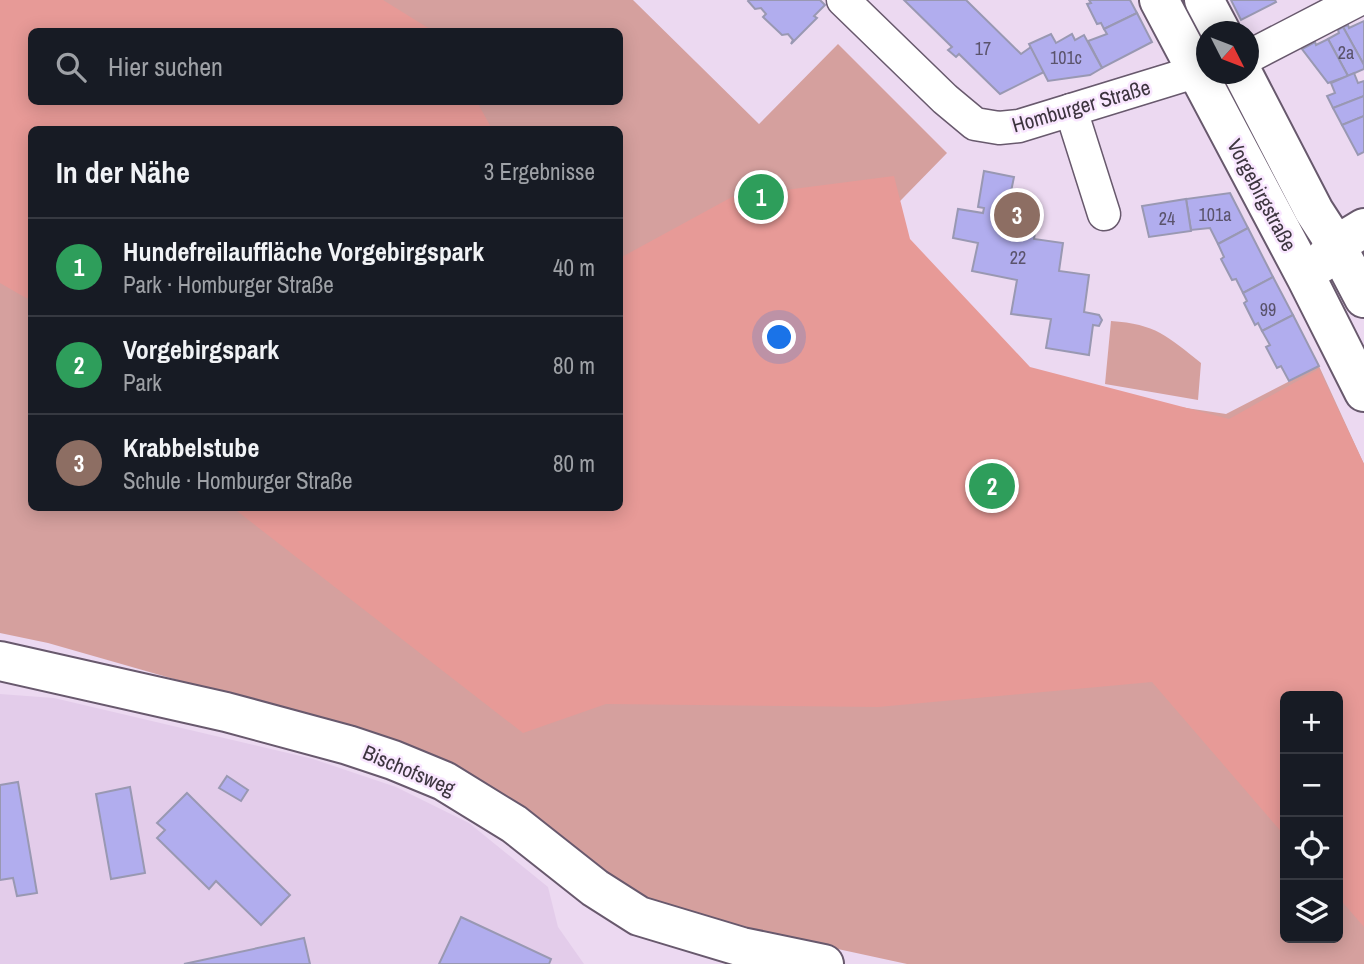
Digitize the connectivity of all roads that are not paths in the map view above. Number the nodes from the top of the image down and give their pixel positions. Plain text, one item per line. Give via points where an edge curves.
1 (843, 0) edge
2 (1159, 0) edge
3 (1204, 0) edge
4 (1358, 0) edge
5 (1215, 21) edge
6 (1259, 51) edge
7 (1196, 67) edge
8 (1196, 72) edge
9 (1205, 84) edge
10 (1248, 84) edge
11 (1071, 110) junction
12 (1104, 214) dead end
13 (1350, 237) edge
14 (1307, 279) junction
15 (1361, 284) edge
16 (1364, 392) edge
17 (0, 661) edge
18 (734, 955) edge
19 (824, 964) edge

1 - 11 street, Homburger Straße via 975,124 1019,126
2 - 7 main road, Vorgebirgstraße
3 - 5 main road
4 - 6 street
8 - 11 street, Homburger Straße
9 - 14 main road, Vorgebirgstraße
10 - 13 main road, Vorgebirgstraße via 1314,211
11 - 12 street
13 - 14 main road
13 - 15 main road, Vorgebirgstraße
14 - 15 main road
14 - 16 main road, Vorgebirgstraße
17 - 18 main road, Bischofsweg via 226,712 393,760 444,781 514,824 629,911
18 - 19 main road, Bischofsweg

